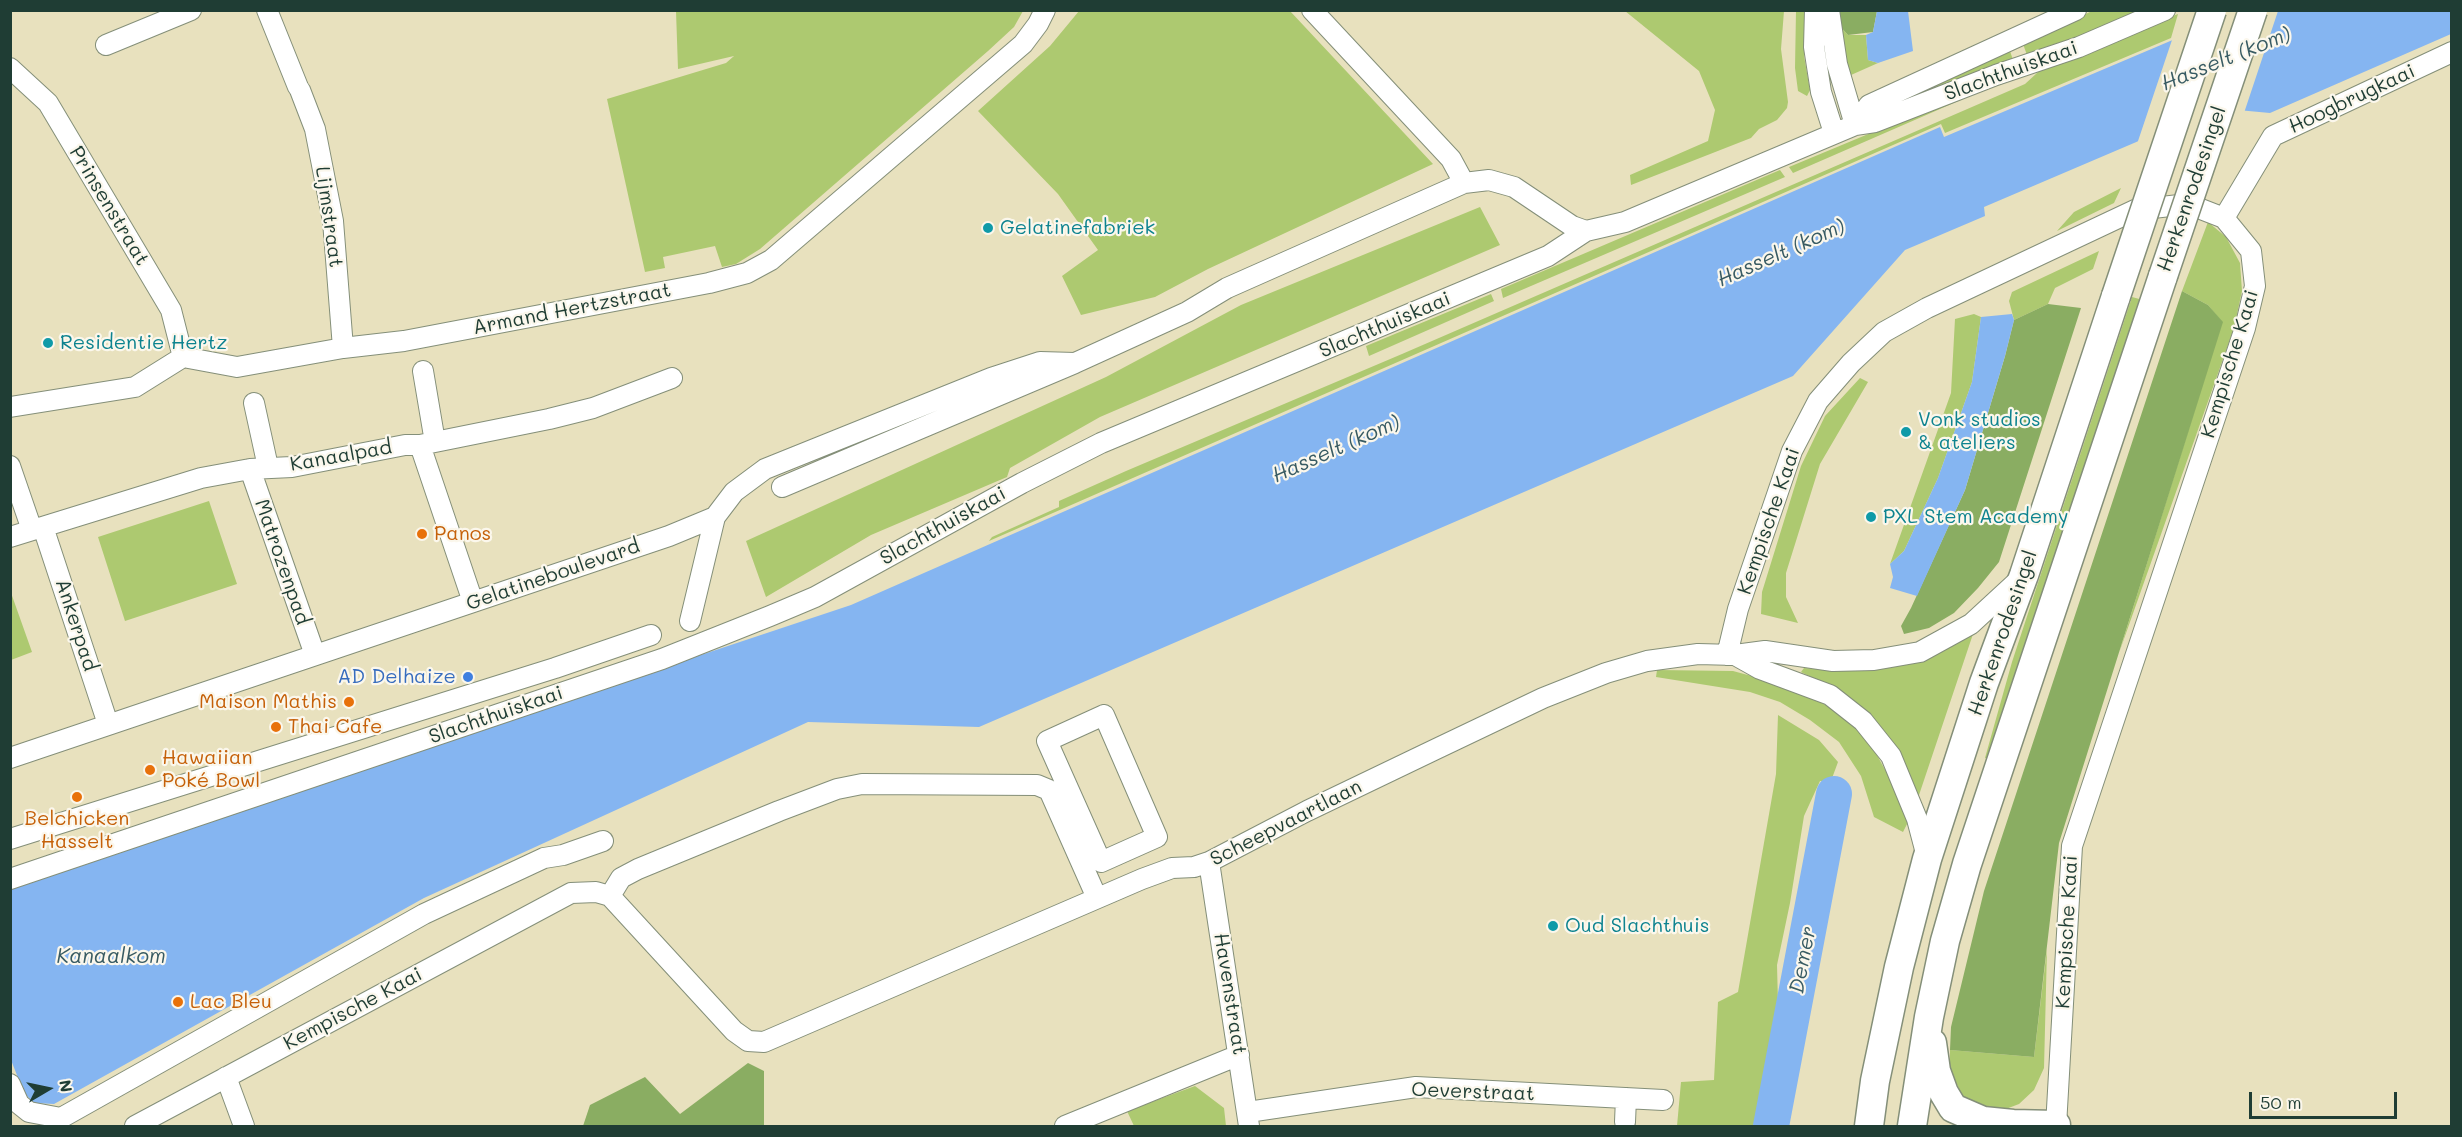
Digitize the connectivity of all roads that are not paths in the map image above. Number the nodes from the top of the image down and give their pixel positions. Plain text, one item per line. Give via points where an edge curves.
1 (191, 10) edge
2 (267, 10) edge
3 (1045, 10) edge
4 (1312, 10) edge
5 (1815, 10) edge
6 (1829, 10) edge
7 (2076, 10) edge
8 (2166, 10) edge
9 (2212, 10) edge
10 (2253, 10) edge
11 (106, 45) dead end
12 (2451, 52) edge
13 (10, 68) edge
14 (1855, 124) junction
15 (1834, 133) junction
16 (1464, 183) junction
17 (2224, 218) junction
18 (1586, 231) junction
19 (344, 348) junction
20 (183, 357) junction
21 (1075, 363) junction
22 (423, 371) dead end
23 (672, 378) dead end
24 (254, 403) dead end
25 (10, 407) edge
26 (428, 444) junction
27 (10, 466) edge
28 (259, 468) junction
29 (782, 488) dead end
30 (715, 517) junction
31 (38, 529) junction
32 (10, 537) edge
33 (2024, 575) junction
34 (473, 602) junction
35 (690, 621) dead end
36 (651, 635) dead end
37 (315, 655) junction
38 (1731, 655) junction
39 (1104, 716) joint
40 (108, 724) junction
41 (10, 758) edge
42 (10, 839) edge
43 (603, 841) dead end
44 (1927, 859) junction
45 (1209, 862) junction
46 (10, 879) edge
47 (610, 896) junction
48 (1097, 898) junction
49 (1929, 1017) junction
50 (1239, 1055) junction
51 (226, 1077) junction
52 (10, 1084) edge
53 (1626, 1098) junction
54 (1664, 1100) dead end
55 (1248, 1119) edge
56 (1625, 1122) dead end
57 (135, 1126) edge
58 (244, 1126) edge
59 (1065, 1126) edge
60 (1869, 1126) edge
61 (1912, 1126) edge
62 (2056, 1126) edge

1 - 11 street
2 - 19 street, Lijmstraat via 315,129 333,221
3 - 19 street, Armand Hertzstraat via 1023,44 771,260 747,273 404,341
4 - 16 street via 1451,159
5 - 15 street via 1814,47 1821,92
6 - 14 street via 1835,56
7 - 14 street, Slachthuiskaai via 1869,105
8 - 14 street, Slachthuiskaai via 2079,47 1875,122
9 - 33 highway, Herkenrodesingel, bridge
10 - 49 highway, Herkenrodesingel, bridge via 1967,864
12 - 17 street, Hoogbrugkaai via 2273,136
13 - 20 street, Prinsenstraat via 48,103 171,310
14 - 15 street, Slachthuiskaai
15 - 18 street, Slachthuiskaai via 1625,222
16 - 18 street via 1489,180 1514,187 1572,226
16 - 21 street via 1227,288 1187,312
17 - 38 street, Kempische Kaai via 2188,204 2135,210 1884,332 1818,401 1792,451 1738,609
17 - 62 street, Kempische Kaai via 2251,250 2255,286 2245,328 2072,846
18 - 46 street, Slachthuiskaai via 1548,256 1101,443 815,597 662,659
19 - 20 street, Armand Hertzstraat via 237,367
20 - 25 street via 135,387
21 - 29 street
21 - 30 street via 1040,362 991,378 765,469 734,492
22 - 26 street
23 - 26 street, Kanaalpad via 593,408
24 - 28 street, Matrozenpad
26 - 28 street, Kanaalpad via 292,467
26 - 34 street
27 - 31 street, Ankerpad
28 - 31 street, Kanaalpad via 201,478
28 - 37 street, Matrozenpad
30 - 34 street, Gelatineboulevard
30 - 35 street
31 - 32 street, Kanaalpad
31 - 40 street, Ankerpad
33 - 38 street via 1971,624 1920,652 1875,660 1833,661 1765,651
33 - 44 highway, Herkenrodesingel
34 - 37 street, Gelatineboulevard
36 - 42 street, Slachthuiskaai
37 - 40 street, Gelatineboulevard
38 - 44 street via 1830,695 1863,721 1891,756 1914,810
38 - 45 street, Scheepvaartlaan via 1698,654 1647,661 1606,673 1543,698
39 - 39 street via 1157,837 1101,862 1047,741
40 - 41 street, Gelatineboulevard
43 - 52 street via 544,858 424,914 61,1118 29,1112 19,1104
44 - 60 highway, Herkenrodesingel via 1899,967
45 - 48 street, Scheepvaartlaan via 1172,868
45 - 50 street, Havenstraat
47 - 48 street, Scheepvaartlaan via 734,1031 754,1043 771,1040
47 - 48 street via 621,878 638,869 837,789 872,784 1037,785 1048,790
47 - 51 street, Kempische Kaai via 571,893
49 - 61 highway, Herkenrodesingel
49 - 62 highway via 1936,1071 1953,1108 1983,1121
50 - 55 street, Havenstraat
50 - 59 street
51 - 57 street, Kempische Kaai
51 - 58 street
53 - 54 street, Oeverstraat
53 - 55 street, Oeverstraat via 1416,1087
53 - 56 street

